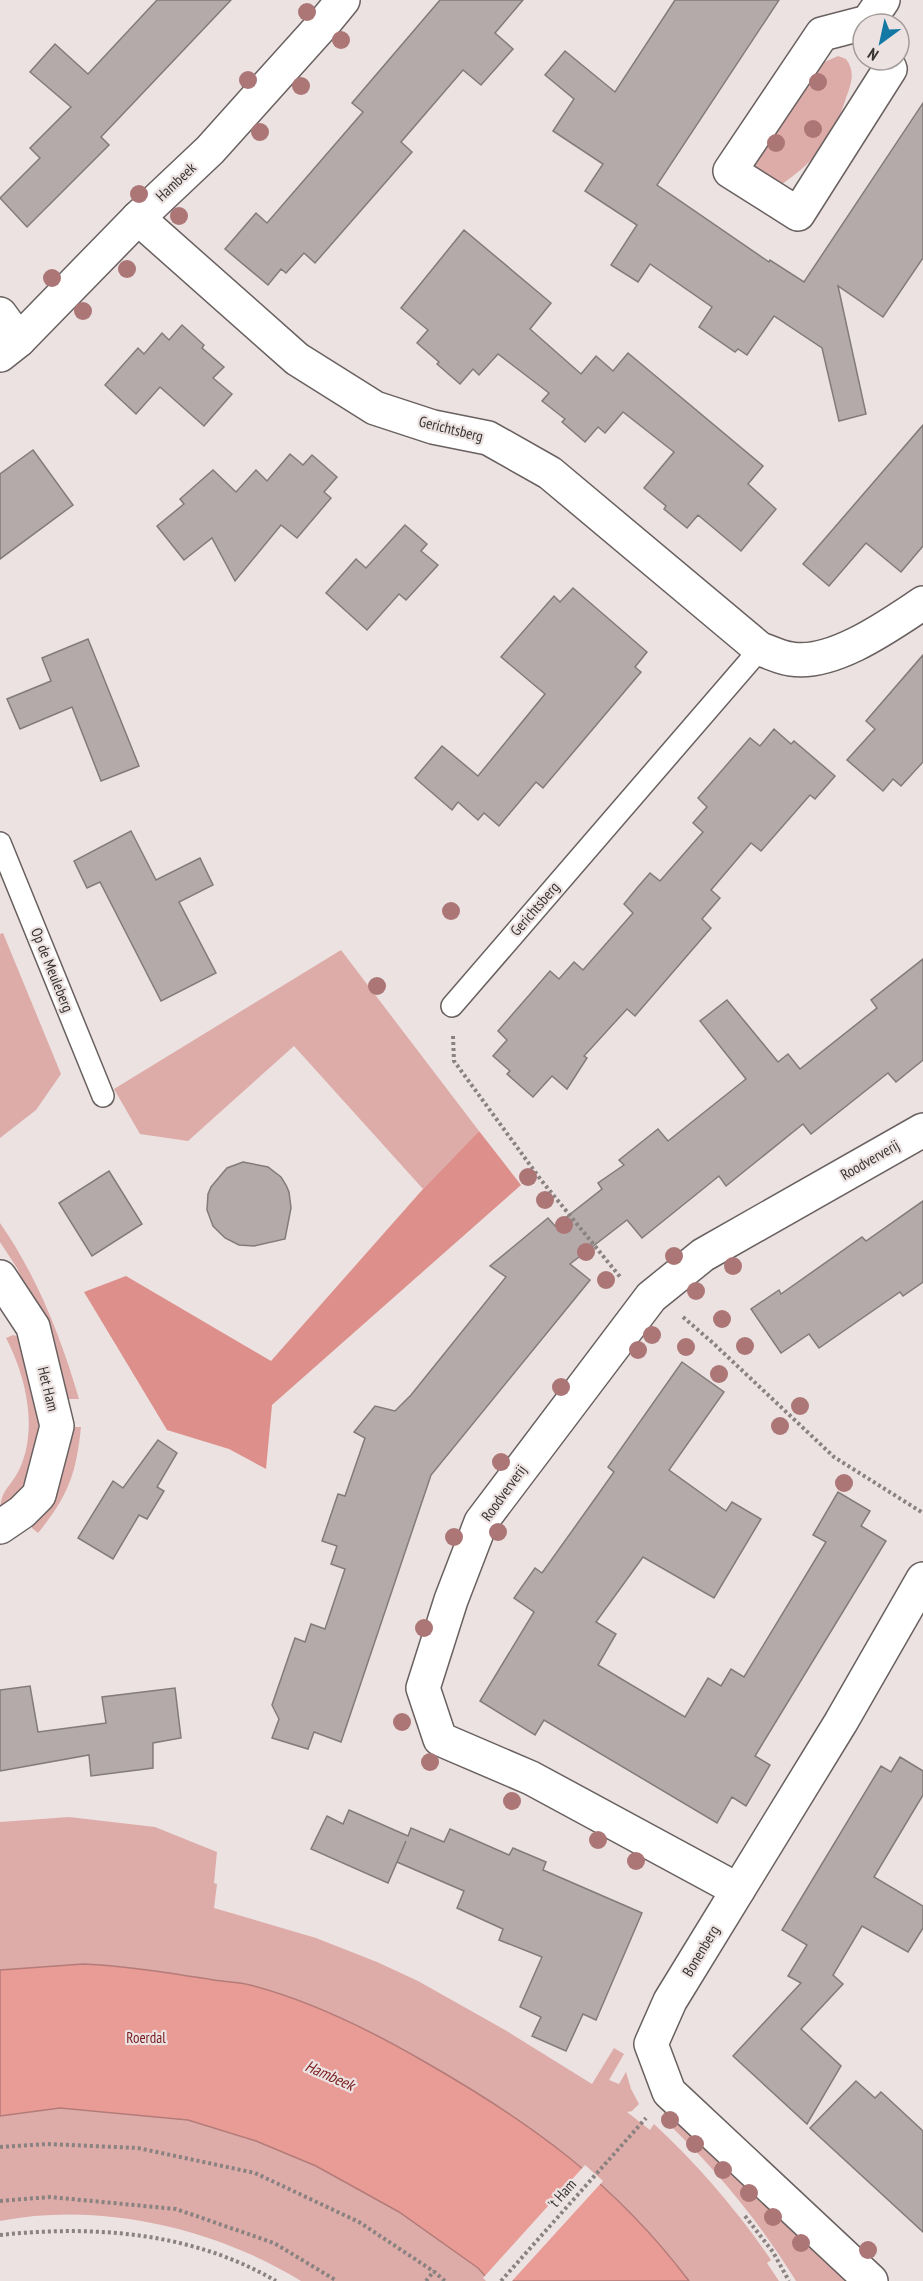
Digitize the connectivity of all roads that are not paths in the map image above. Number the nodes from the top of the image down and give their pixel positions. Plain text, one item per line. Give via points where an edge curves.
1 (343, 0) edge
2 (851, 23) edge
3 (888, 72) edge
4 (138, 218) junction
5 (0, 314) edge
6 (10, 347) edge
7 (923, 603) edge
8 (760, 649) junction
9 (0, 843) edge
10 (452, 1006) road end
11 (104, 1096) dead end
12 (923, 1130) edge
13 (0, 1277) edge
14 (0, 1527) edge
15 (923, 1579) edge
16 (738, 1890) junction
17 (871, 2281) edge

1 - 4 street, Hambeek via 210,150
2 - 3 street via 822,34 730,171 798,214
4 - 6 street, Hambeek
4 - 8 street, Gerichtsberg via 297,359 375,408 434,427 488,438 550,473
5 - 6 street
7 - 8 street, Gerichtsberg via 873,636 826,657 793,660
8 - 10 lane, Gerichtsberg
9 - 11 lane, Op de Meuleberg
12 - 16 street, Roodververij via 703,1255 651,1297 481,1522 423,1688 440,1739 531,1778
13 - 14 street, Het Ham via 33,1327 57,1426 39,1495
15 - 16 street, Bonenberg
16 - 17 street, Bonenberg via 670,2001 651,2044 669,2092

